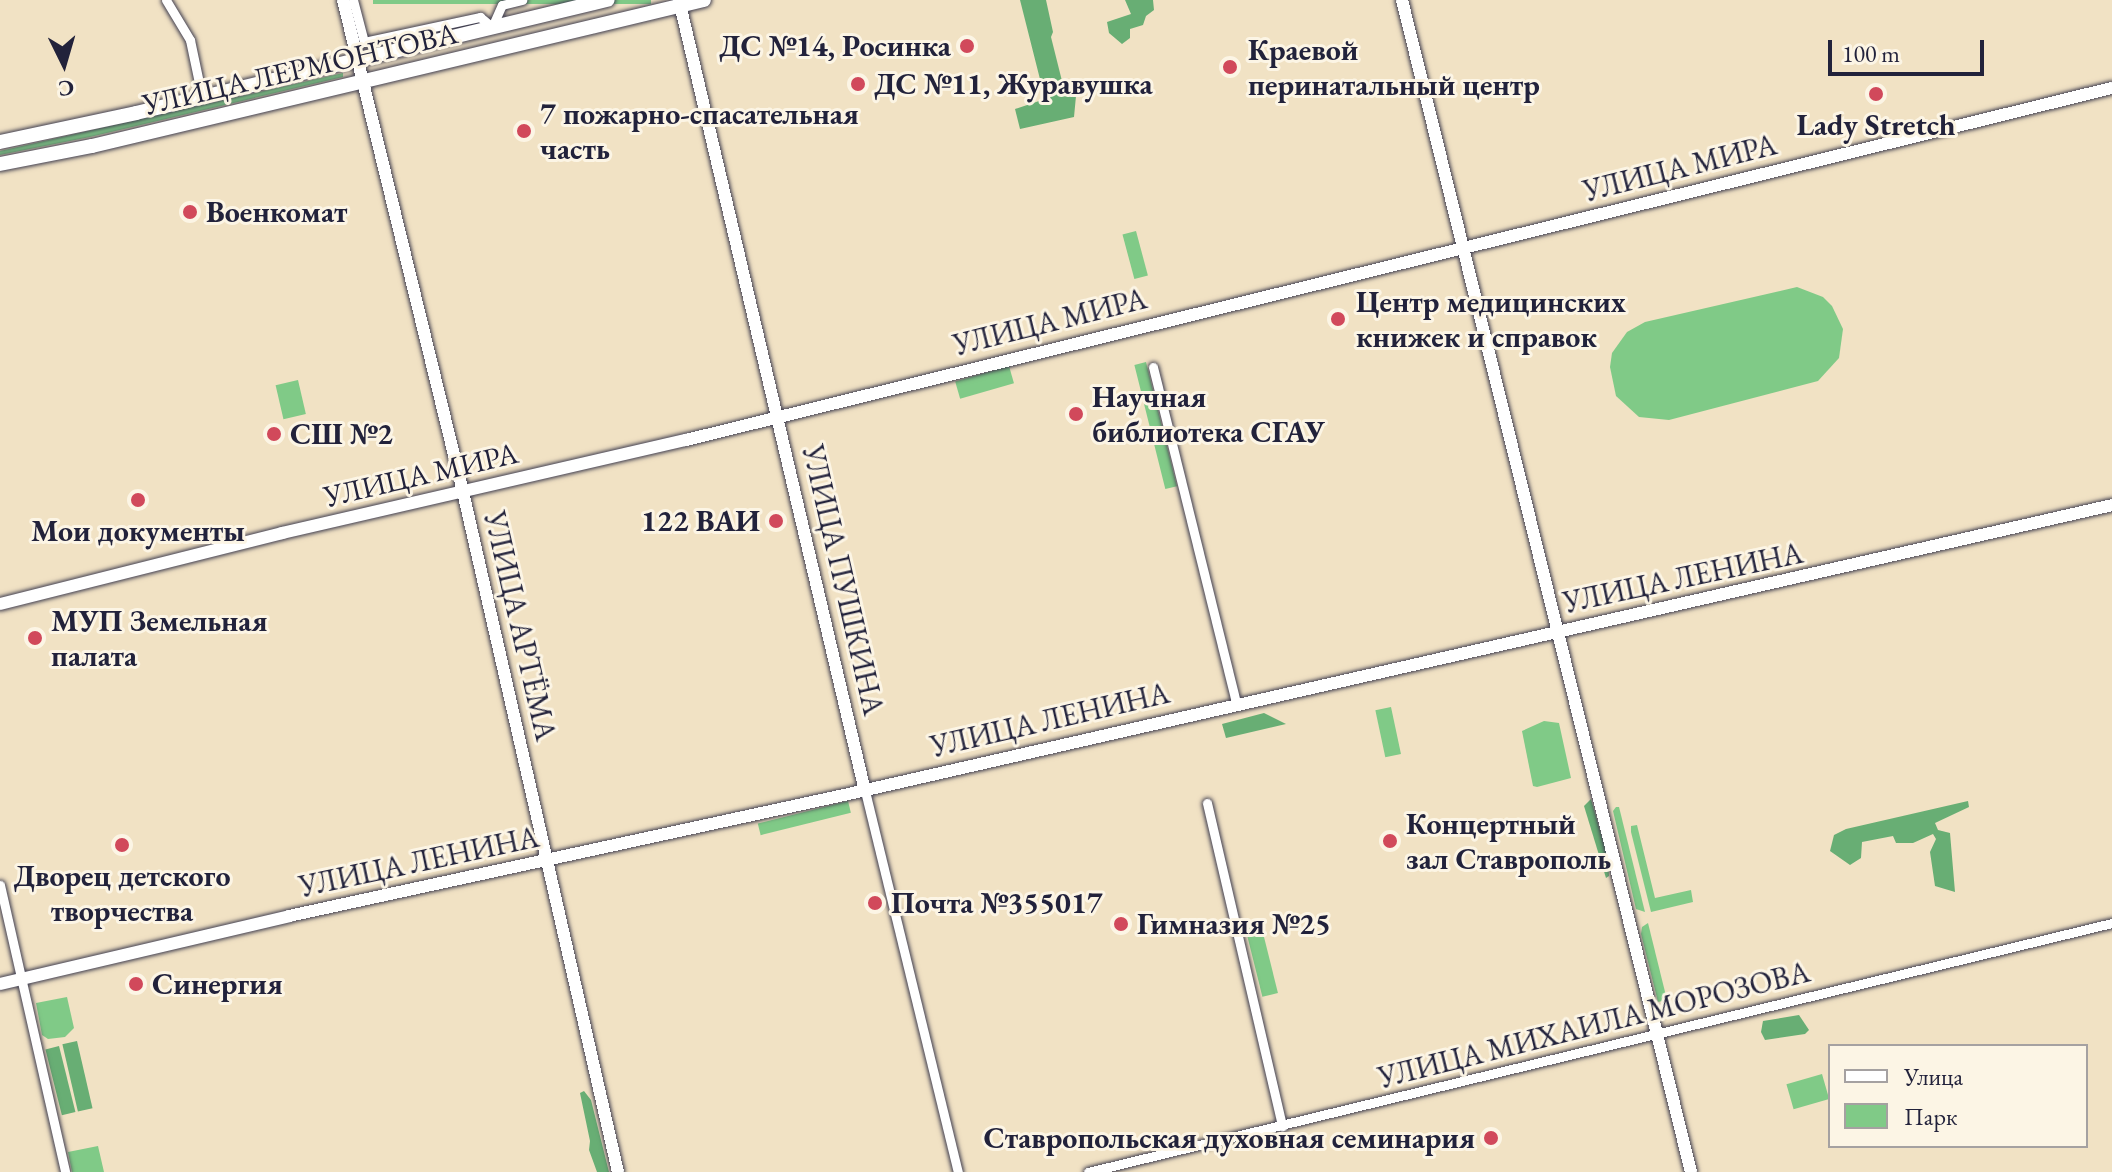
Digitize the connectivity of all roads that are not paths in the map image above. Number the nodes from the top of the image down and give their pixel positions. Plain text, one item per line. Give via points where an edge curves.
1 (166, 0) edge
2 (343, 0) edge
3 (353, 0) edge
4 (522, 0) edge
5 (608, 0) edge
6 (704, 0) edge
7 (1402, 0) edge
8 (680, 3) edge
9 (492, 27) junction
10 (358, 60) junction
11 (363, 82) junction
12 (2112, 88) edge
13 (202, 97) junction
14 (0, 142) edge
15 (0, 164) edge
16 (1465, 247) junction
17 (1153, 367) dead end
18 (778, 416) junction
19 (463, 492) junction
20 (2112, 505) edge
21 (0, 604) edge
22 (1558, 632) junction
23 (1236, 703) junction
24 (865, 791) junction
25 (1207, 803) dead end
26 (548, 862) junction
27 (0, 885) edge
28 (2112, 923) edge
29 (21, 978) junction
30 (0, 984) edge
31 (1656, 1034) junction
32 (1282, 1126) junction
33 (65, 1172) edge
34 (618, 1172) edge
35 (958, 1172) edge
36 (1088, 1172) edge
37 (1691, 1172) edge

1 - 13 street via 190,40
2 - 10 main road, УЛИЦА АРТЁМА
3 - 9 street via 364,42 480,17
4 - 9 street via 502,5
5 - 9 main road, УЛИЦА ЛЕРМОНТОВА
6 - 8 main road, УЛИЦА ЛЕРМОНТОВА
7 - 16 main road
8 - 11 main road, УЛИЦА ЛЕРМОНТОВА
8 - 18 main road, УЛИЦА ПУШКИНА
9 - 10 main road, УЛИЦА ЛЕРМОНТОВА
10 - 11 main road, УЛИЦА АРТЁМА
10 - 13 main road, УЛИЦА ЛЕРМОНТОВА
11 - 15 main road, УЛИЦА ЛЕРМОНТОВА
11 - 19 main road, УЛИЦА АРТЁМА
12 - 16 main road, УЛИЦА МИРА
13 - 14 main road, УЛИЦА ЛЕРМОНТОВА
16 - 18 main road, УЛИЦА МИРА
16 - 22 main road
17 - 23 street
18 - 19 main road, УЛИЦА МИРА
18 - 24 main road, УЛИЦА ПУШКИНА
19 - 21 main road, УЛИЦА МИРА
19 - 26 main road, УЛИЦА АРТЁМА
20 - 22 main road, УЛИЦА ЛЕНИНА
22 - 23 main road, УЛИЦА ЛЕНИНА
22 - 31 main road
23 - 24 main road, УЛИЦА ЛЕНИНА
24 - 26 main road, УЛИЦА ЛЕНИНА
24 - 35 street, УЛИЦА ПУШКИНА
25 - 32 street
26 - 29 main road, УЛИЦА ЛЕНИНА
26 - 34 main road, УЛИЦА АРТЁМА
27 - 29 street
28 - 31 street, УЛИЦА МИХАИЛА МОРОЗОВА
29 - 30 main road, УЛИЦА ЛЕНИНА
29 - 33 street
31 - 32 street, УЛИЦА МИХАИЛА МОРОЗОВА
31 - 37 main road
32 - 36 street, УЛИЦА МИХАИЛА МОРОЗОВА

